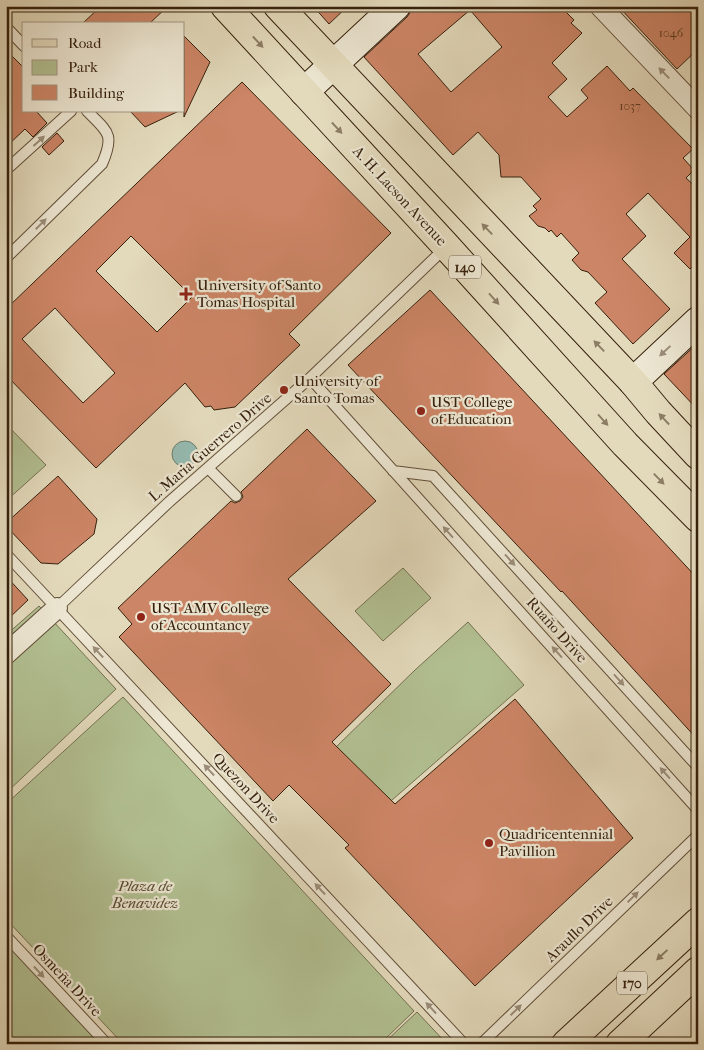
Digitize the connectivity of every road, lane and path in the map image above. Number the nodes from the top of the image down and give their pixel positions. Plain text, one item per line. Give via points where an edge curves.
1 (225, 6) edge
2 (278, 6) edge
3 (396, 6) edge
4 (600, 6) edge
5 (6, 27) edge
6 (22, 44) edge
7 (334, 64) junction
8 (304, 92) junction
9 (698, 109) edge
10 (70, 112) edge
11 (88, 112) edge
12 (6, 170) edge
13 (447, 247) junction
14 (6, 258) edge
15 (698, 321) edge
16 (310, 378) junction
17 (633, 382) junction
18 (698, 455) edge
19 (208, 468) junction
20 (394, 471) junction
21 (236, 496) dead end
22 (698, 518) edge
23 (6, 554) edge
24 (58, 608) junction
25 (6, 654) edge
26 (698, 767) edge
27 (698, 810) edge
28 (698, 835) edge
29 (698, 922) edge
30 (6, 936) edge
31 (698, 971) edge
32 (106, 1044) edge
33 (464, 1044) edge
34 (481, 1044) edge
35 (566, 1044) edge
36 (620, 1044) edge

1 -> 8 main road, A. H. Lacson Avenue / 140
2 - 7 main road
3 - 7 street
9 -> 4 street
5 - 6 lane
7 - 8 street
17 -> 7 main road
8 -> 13 main road, A. H. Lacson Avenue / 140
12 -> 10 lane
14 -> 11 lane via 102,164 109,148 107,132
13 - 16 lane, L. Maria Guerrero Drive
13 -> 22 main road, A. H. Lacson Avenue / 140 via 625,444
15 -> 17 street
16 - 19 lane, L. Maria Guerrero Drive
16 - 20 lane, Ruaño Drive
18 -> 17 main road
19 - 21 lane
19 - 24 lane, L. Maria Guerrero Drive
20 -> 26 lane, Ruaño Drive via 433,476
27 -> 20 lane, Ruaño Drive
23 - 24 lane, Quezon Drive
24 - 25 street
33 -> 24 lane, Quezon Drive
34 -> 28 lane, Araullo Drive
29 -> 35 main road, 170
30 -> 32 lane, Osmeña Drive
31 - 36 main road, 170

